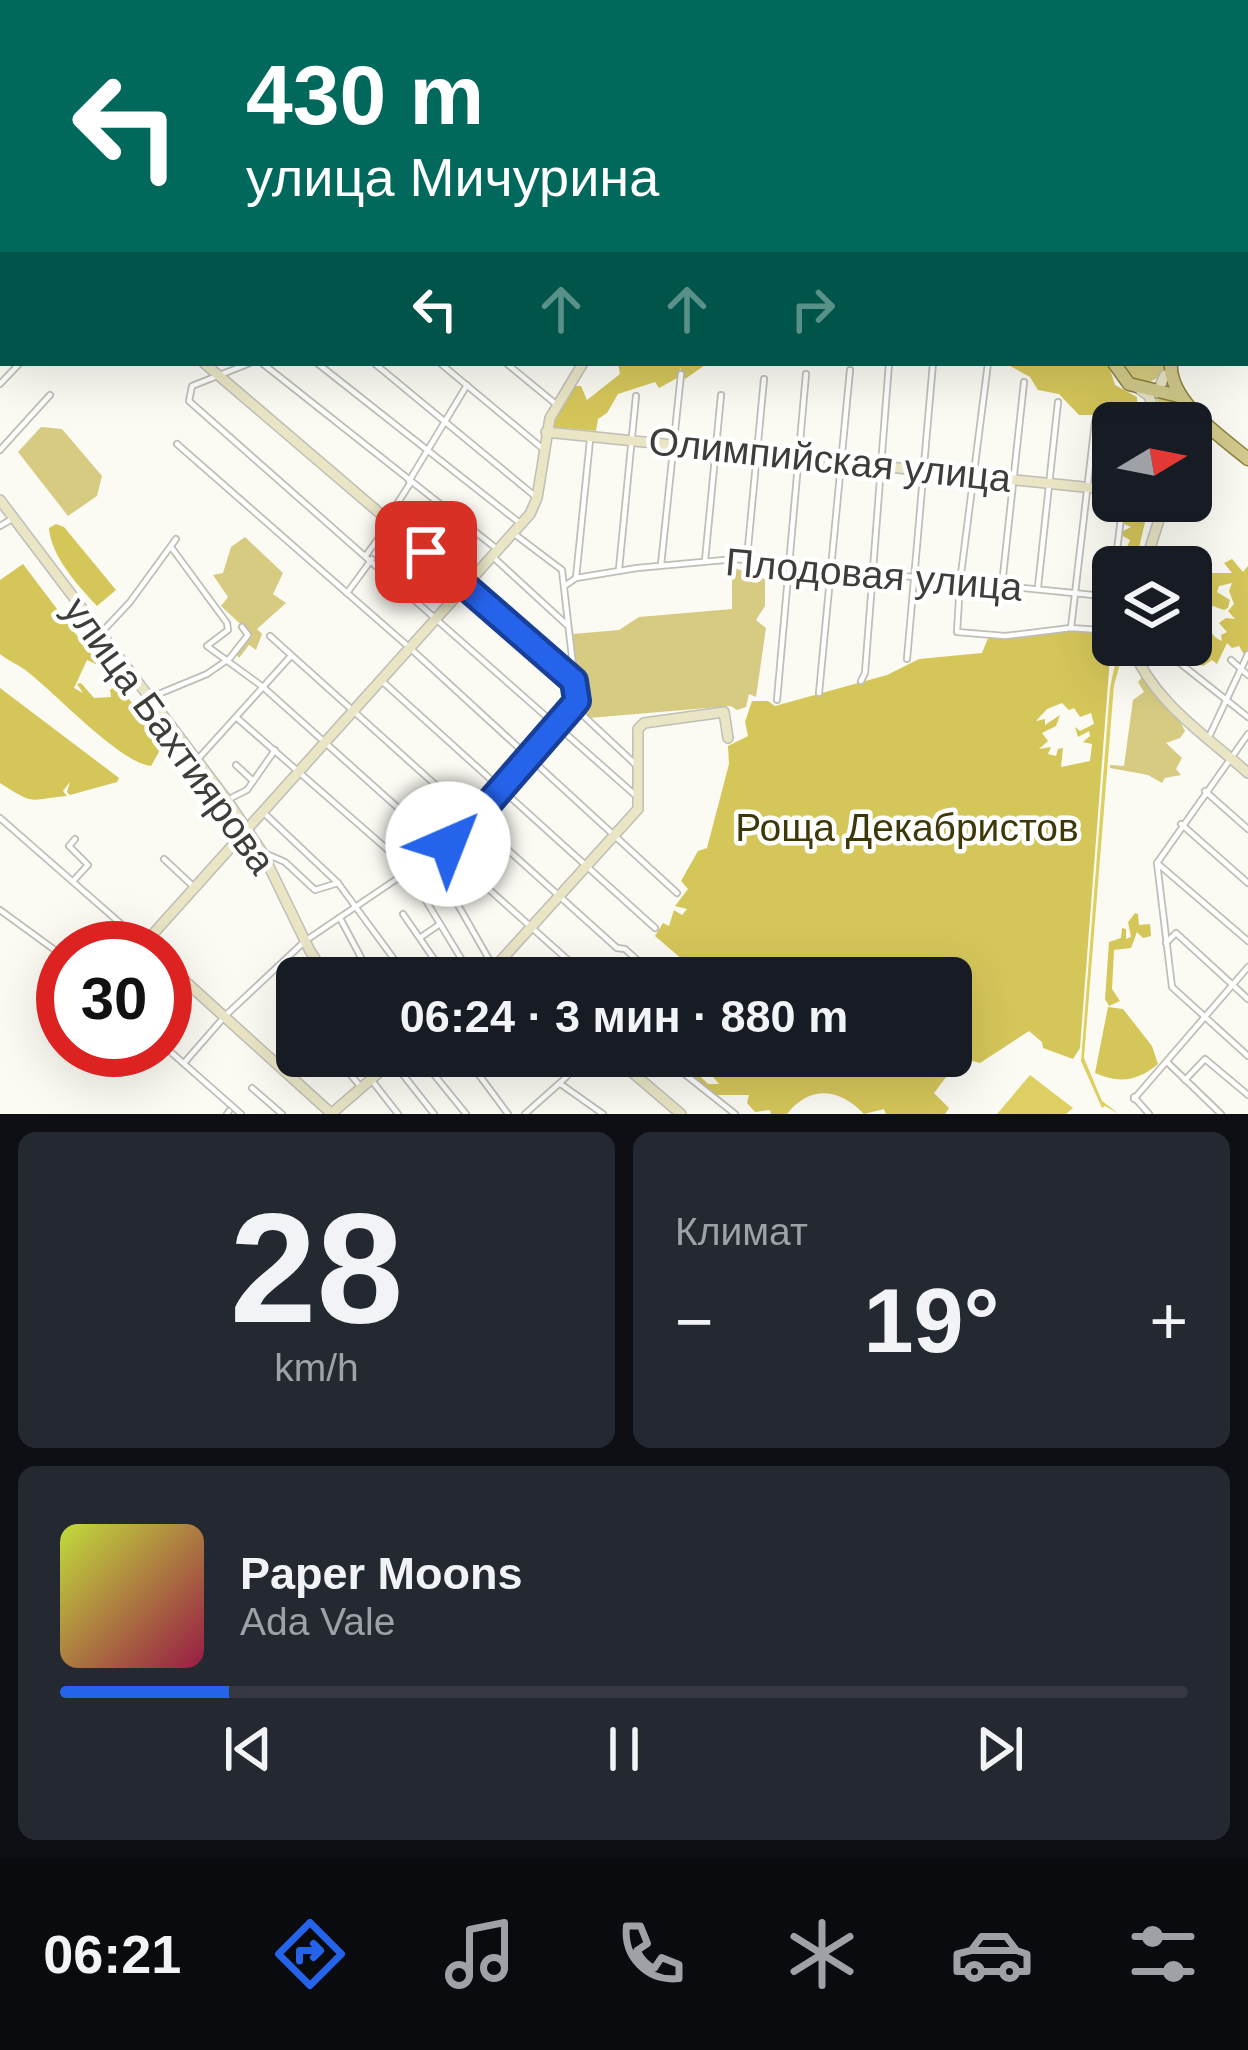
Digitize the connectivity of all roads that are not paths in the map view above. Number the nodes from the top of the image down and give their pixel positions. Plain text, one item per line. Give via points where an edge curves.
1 (208, 366) edge
2 (241, 366) edge
3 (266, 366) edge
4 (321, 366) edge
5 (378, 366) edge
6 (444, 366) edge
7 (510, 366) edge
8 (581, 366) edge
9 (889, 366) edge
10 (933, 366) edge
11 (988, 366) edge
12 (1115, 366) edge
13 (1169, 366) edge
14 (850, 370) dead end
15 (218, 374) junction
16 (681, 374) dead end
17 (806, 374) dead end
18 (764, 379) dead end
19 (1024, 382) dead end
20 (467, 385) junction
21 (1136, 386) junction
22 (1158, 389) junction
23 (721, 394) dead end
24 (50, 395) dead end
25 (636, 396) dead end
26 (1185, 400) junction
27 (1058, 402) dead end
28 (1151, 402) edge
29 (1155, 402) edge
30 (557, 405) junction
31 (445, 422) junction
32 (546, 432) junction
33 (590, 434) junction
34 (632, 439) junction
35 (177, 444) dead end
36 (674, 444) junction
37 (1092, 444) edge
38 (716, 448) junction
39 (543, 449) junction
40 (0, 450) edge
41 (427, 451) junction
42 (757, 452) junction
43 (799, 457) junction
44 (1248, 459) edge
45 (841, 460) junction
46 (881, 464) junction
47 (924, 468) junction
48 (975, 473) junction
49 (1013, 478) junction
50 (410, 481) junction
51 (1049, 482) junction
52 (1086, 487) junction
53 (1092, 488) edge
54 (537, 498) junction
55 (0, 500) edge
56 (12, 519) junction
57 (389, 519) junction
58 (0, 526) edge
59 (517, 529) junction
60 (176, 539) dead end
61 (171, 547) junction
62 (495, 553) junction
63 (369, 557) junction
64 (747, 560) junction
65 (704, 561) junction
66 (788, 563) junction
67 (662, 566) junction
68 (830, 567) junction
69 (872, 571) junction
70 (619, 572) junction
71 (914, 576) junction
72 (576, 578) junction
73 (960, 582) junction
74 (566, 585) junction
75 (1002, 585) junction
76 (465, 586) junction
77 (1037, 588) junction
78 (1075, 592) junction
79 (347, 593) junction
80 (1092, 594) edge
81 (438, 617) junction
82 (242, 627) dead end
83 (570, 628) junction
84 (1071, 628) junction
85 (1092, 630) edge
86 (100, 634) junction
87 (270, 636) dead end
88 (410, 648) junction
89 (1248, 654) edge
90 (292, 656) junction
91 (907, 659) dead end
92 (225, 660) junction
93 (1231, 660) dead end
94 (1142, 666) edge
95 (1184, 666) edge
96 (1241, 669) junction
97 (1248, 675) edge
98 (381, 680) junction
99 (574, 681) junction
100 (860, 681) dead end
101 (263, 687) junction
102 (819, 694) dead end
103 (149, 698) junction
104 (777, 700) dead end
105 (1227, 700) junction
106 (573, 706) junction
107 (353, 710) junction
108 (1248, 716) edge
109 (237, 718) junction
110 (556, 724) junction
111 (1248, 734) edge
112 (728, 738) dead end
113 (1208, 739) junction
114 (324, 742) junction
115 (274, 750) junction
116 (528, 754) junction
117 (1229, 756) junction
118 (198, 759) junction
119 (236, 765) dead end
120 (639, 768) junction
121 (298, 771) junction
122 (1248, 773) edge
123 (252, 780) junction
124 (501, 787) junction
125 (1205, 791) junction
126 (640, 799) junction
127 (227, 800) junction
128 (262, 811) junction
129 (0, 818) edge
130 (474, 820) junction
131 (1181, 824) junction
132 (245, 828) junction
133 (1248, 829) edge
134 (615, 834) junction
135 (75, 839) dead end
136 (441, 849) junction
137 (262, 852) junction
138 (430, 856) junction
139 (164, 859) dead end
140 (1157, 862) junction
141 (587, 865) junction
142 (409, 871) junction
143 (1246, 878) edge
144 (74, 880) junction
145 (338, 883) junction
146 (194, 886) junction
147 (677, 893) dead end
148 (560, 897) junction
149 (356, 907) junction
150 (0, 910) edge
151 (403, 914) dead end
152 (340, 918) junction
153 (117, 921) edge
154 (165, 921) edge
155 (440, 924) junction
156 (531, 928) junction
157 (655, 928) dead end
158 (36, 936) edge
159 (422, 937) junction
160 (305, 941) junction
161 (1248, 941) edge
162 (1166, 943) junction
163 (315, 957) edge
164 (361, 957) edge
165 (393, 957) edge
166 (434, 957) edge
167 (460, 957) edge
168 (488, 957) edge
169 (505, 957) edge
170 (564, 957) edge
171 (634, 957) edge
172 (1248, 967) edge
173 (1233, 985) junction
174 (192, 986) edge
175 (1248, 999) edge
176 (225, 1016) junction
177 (1205, 1018) junction
178 (192, 1055) edge
179 (1248, 1056) edge
180 (1167, 1062) junction
181 (192, 1071) edge
182 (359, 1077) edge
183 (371, 1077) edge
184 (407, 1077) edge
185 (436, 1077) edge
186 (481, 1077) edge
187 (560, 1077) edge
188 (568, 1077) edge
189 (638, 1077) edge
190 (688, 1077) edge
191 (1185, 1080) junction
192 (563, 1081) junction
193 (365, 1082) junction
194 (252, 1088) dead end
195 (1248, 1095) edge
196 (589, 1103) junction
197 (241, 1114) edge
198 (282, 1114) edge
199 (331, 1114) edge
200 (398, 1114) edge
201 (434, 1114) edge
202 (466, 1114) edge
203 (508, 1114) edge
204 (525, 1114) edge
205 (586, 1114) edge
206 (603, 1114) edge
207 (681, 1114) edge
208 (735, 1114) edge
209 (1150, 1114) edge
210 (1221, 1114) edge

1 - 15 street
2 - 15 street
3 - 50 street
4 - 41 street
5 - 31 street
6 - 20 street
7 - 30 street
8 - 30 street
9 - 46 street
10 - 47 street
11 - 48 street
12 - 21 main road
13 - 21 main road via 1155,384
13 - 22 street
13 - 26 main road
14 - 45 street
15 - 57 street
15 - 63 street via 189,391 193,405
16 - 36 street
17 - 43 street
18 - 42 street
19 - 49 street
20 - 31 street
20 - 39 street
21 - 22 main road
21 - 28 street
22 - 26 main road
22 - 29 street
23 - 38 street
24 - 40 street
25 - 34 street
26 - 44 main road
27 - 51 street
30 - 32 street
31 - 41 street
31 - 54 street
32 - 33 street, Олимпийская улица
32 - 39 street
33 - 34 street, Олимпийская улица
33 - 72 street
34 - 36 street, Олимпийская улица
34 - 70 street
35 - 79 street
36 - 38 street, Олимпийская улица
36 - 67 street
37 - 52 street
38 - 42 street, Олимпийская улица
38 - 65 street
39 - 54 street
41 - 50 street
41 - 59 street
42 - 43 street, Олимпийская улица
42 - 64 street
43 - 45 street, Олимпийская улица
43 - 66 street
45 - 46 street, Олимпийская улица
45 - 68 street
46 - 47 street, Олимпийская улица
46 - 69 street
47 - 48 street, Олимпийская улица
47 - 71 street
48 - 49 street, Олимпийская улица
48 - 73 street
49 - 51 street, Олимпийская улица
49 - 75 street
50 - 57 street
50 - 62 street
51 - 52 street, Олимпийская улица
51 - 77 street
52 - 53 street, Олимпийская улица
52 - 78 street
54 - 59 street
55 - 56 street, улица Бахтиярова
56 - 58 street
56 - 86 street, улица Бахтиярова
57 - 63 street
57 - 76 street
59 - 62 street
59 - 74 street via 562,570
60 - 61 street
61 - 86 street
61 - 92 street via 227,623 207,646
62 - 76 street
62 - 83 street
63 - 79 street
63 - 81 street
64 - 65 street, Плодовая улица
64 - 66 street, Плодовая улица
65 - 67 street, Плодовая улица
66 - 68 street, Плодовая улица
66 - 104 street
67 - 70 street, Плодовая улица
68 - 69 street, Плодовая улица
68 - 102 street
69 - 71 street, Плодовая улица
69 - 100 street
70 - 72 street, Плодовая улица
71 - 73 street, Плодовая улица
71 - 91 street
72 - 74 street, Плодовая улица
73 - 75 street, Плодовая улица
73 - 84 street via 958,632
74 - 83 street
75 - 77 street, Плодовая улица
76 - 81 street
76 - 99 street
77 - 78 street, Плодовая улица
78 - 80 street, Плодовая улица
78 - 84 street
79 - 88 street
81 - 88 street
81 - 110 street
82 - 92 street via 248,635
83 - 99 street
84 - 85 street
86 - 103 street, улица Бахтиярова
87 - 90 street
88 - 98 street
88 - 116 street
89 - 96 street
90 - 101 street
90 - 107 street
92 - 101 street
92 - 103 street
93 - 96 street
94 - 113 street via 1154,690
95 - 105 street
96 - 97 street
96 - 105 street
98 - 107 street
98 - 124 street
99 - 106 street
101 - 109 street
101 - 114 street
103 - 118 street, улица Бахтиярова
105 - 108 street
105 - 113 street
106 - 110 street
106 - 120 street
107 - 114 street
107 - 130 street
109 - 115 street
109 - 118 street
110 - 116 street
110 - 126 street
111 - 117 street
112 - 120 street via 724,712 644,724
113 - 117 street
114 - 121 street
114 - 136 street
115 - 121 street
115 - 123 street
116 - 124 street
116 - 134 street
117 - 122 street
117 - 125 street
118 - 127 street, улица Бахтиярова
119 - 123 street
120 - 126 street
121 - 128 street
121 - 142 street
123 - 127 street
124 - 130 street
124 - 141 street
125 - 131 street
125 - 133 street
126 - 134 street
127 - 132 street, улица Бахтиярова
128 - 132 street
128 - 145 street
129 - 144 street
130 - 136 street
130 - 148 street
131 - 140 street
131 - 143 street
132 - 137 street, улица Бахтиярова
132 - 146 street
134 - 141 street
134 - 147 street
135 - 144 street via 69,846 88,865
136 - 138 street
136 - 156 street
137 - 145 street via 315,890
137 - 160 street, улица Бахтиярова
138 - 142 street
138 - 168 street
139 - 146 street
140 - 161 street
140 - 162 street
141 - 148 street
141 - 157 street
142 - 149 street
142 - 155 street
144 - 153 street
145 - 149 street
146 - 154 street
148 - 156 street
148 - 171 street
149 - 152 street
149 - 165 street
150 - 158 street
151 - 159 street
152 - 160 street
152 - 164 street
155 - 159 street
155 - 167 street
156 - 169 street
156 - 170 street
159 - 166 street
160 - 163 street, улица Бахтиярова
160 - 176 street
162 - 173 street via 1176,933
162 - 177 street via 1172,986
172 - 173 street
173 - 175 street
173 - 177 street
174 - 176 street
176 - 178 street
176 - 199 street
177 - 179 street
177 - 180 street
180 - 191 street
180 - 209 street via 1134,1098
181 - 197 street
182 - 193 street
183 - 193 street
184 - 201 street
185 - 202 street
186 - 203 street
187 - 192 street
188 - 192 street
189 - 207 street
190 - 208 street
191 - 195 street via 1205,1059
191 - 210 street
192 - 196 street
192 - 204 street
193 - 199 street
193 - 200 street
194 - 198 street
196 - 205 street
196 - 206 street

